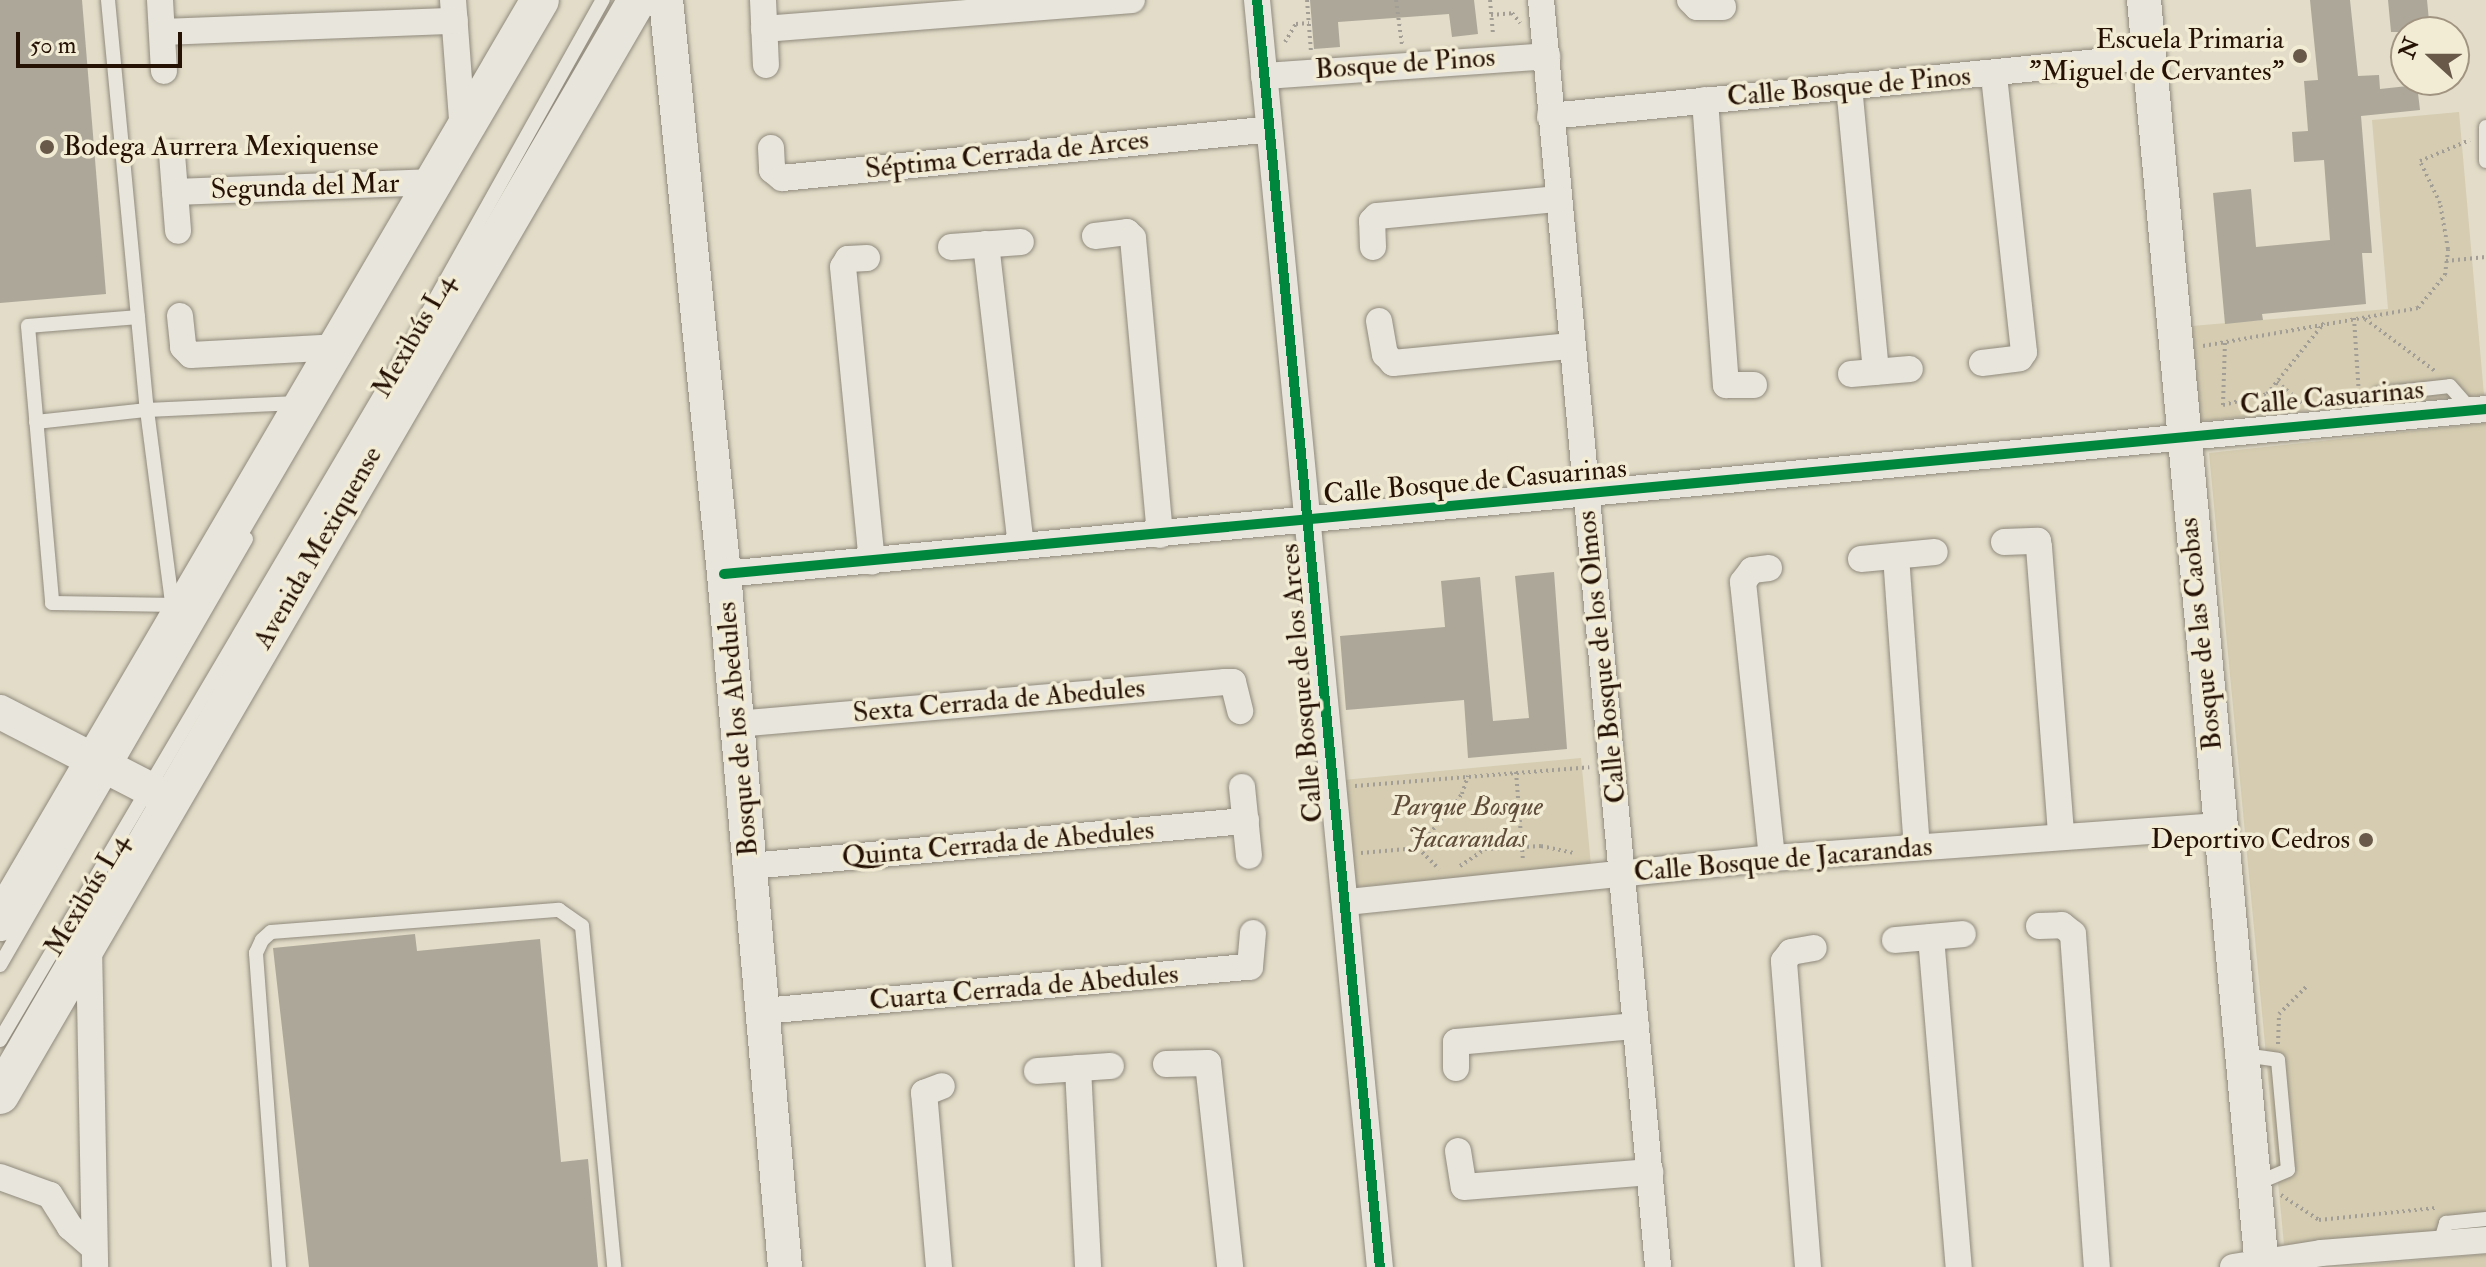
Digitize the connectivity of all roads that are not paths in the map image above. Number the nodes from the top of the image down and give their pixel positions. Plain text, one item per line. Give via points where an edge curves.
1 (108, 0) edge
2 (160, 0) edge
3 (540, 0) edge
4 (603, 0) edge
5 (637, 0) edge
6 (666, 0) edge
7 (763, 0) edge
8 (1132, 0) edge
9 (1257, 0) edge
10 (1541, 0) edge
11 (1690, 0) edge
12 (2144, 0) edge
13 (1723, 7) dead end
14 (454, 10) edge
15 (764, 29) junction
16 (162, 32) junction
17 (1547, 56) junction
18 (2149, 57) junction
19 (766, 65) dead end
20 (164, 71) dead end
21 (1994, 74) junction
22 (1264, 76) junction
23 (1849, 86) junction
24 (1705, 100) junction
25 (1550, 116) junction
26 (1269, 129) junction
27 (2485, 131) edge
28 (471, 141) junction
29 (771, 148) dead end
30 (172, 154) dead end
31 (2486, 161) edge
32 (446, 184) junction
33 (175, 192) junction
34 (1556, 199) junction
35 (178, 231) dead end
36 (1095, 236) dead end
37 (1021, 242) dead end
38 (986, 244) junction
39 (951, 247) dead end
40 (1373, 247) dead end
41 (867, 258) dead end
42 (180, 316) dead end
43 (138, 317) junction
44 (1379, 321) dead end
45 (1571, 346) junction
46 (347, 355) junction
47 (1982, 363) dead end
48 (1910, 369) dead end
49 (1754, 385) dead end
50 (307, 403) junction
51 (147, 410) junction
52 (2479, 410) edge
53 (36, 422) junction
54 (2182, 438) junction
55 (1586, 496) junction
56 (1311, 521) junction
57 (253, 527) dead end
58 (1160, 535) junction
59 (2004, 542) dead end
60 (1021, 546) junction
61 (1935, 552) dead end
62 (1896, 556) junction
63 (1861, 559) dead end
64 (872, 562) junction
65 (1769, 568) dead end
66 (724, 574) junction
67 (179, 605) junction
68 (1240, 711) dead end
69 (0, 712) edge
70 (736, 724) junction
71 (103, 765) junction
72 (1242, 787) dead end
73 (160, 795) junction
74 (1246, 821) junction
75 (2220, 826) junction
76 (2061, 835) junction
77 (1917, 847) junction
78 (1249, 856) dead end
79 (1772, 858) junction
80 (750, 866) junction
81 (1623, 874) junction
82 (1347, 902) junction
83 (0, 922) edge
84 (2039, 926) dead end
85 (1253, 933) dead end
86 (1963, 934) dead end
87 (1931, 937) junction
88 (1895, 940) dead end
89 (89, 942) junction
90 (1814, 948) dead end
91 (0, 965) edge
92 (763, 1011) junction
93 (1636, 1026) junction
94 (0, 1040) edge
95 (2241, 1055) junction
96 (1166, 1064) dead end
97 (1111, 1066) dead end
98 (1078, 1068) junction
99 (1456, 1068) dead end
100 (1037, 1071) dead end
101 (942, 1086) dead end
102 (0, 1095) edge
103 (1458, 1151) dead end
104 (1650, 1172) junction
105 (0, 1177) edge
106 (2253, 1187) junction
107 (2486, 1219) edge
108 (2486, 1240) edge
109 (2440, 1244) junction
110 (94, 1257) edge
111 (2252, 1266) edge
112 (279, 1267) edge
113 (614, 1267) edge
114 (785, 1267) edge
115 (939, 1267) edge
116 (1088, 1267) edge
117 (1230, 1267) edge
118 (1380, 1267) edge
119 (1658, 1267) edge
120 (1808, 1267) edge
121 (1959, 1267) edge
122 (2097, 1267) edge

1 - 43 lane
2 - 16 street
3 - 28 main road
4 - 73 lane, Mexibús L4
5 - 73 main road, Avenida Mexiquense
6 - 66 street, Bosque de los Abedules
7 - 15 street
8 - 15 street
9 - 22 street, Calle Bosque de los Arces
10 - 17 street, Calle Bosque de los Olmos
11 - 13 street via 1697,7
12 - 18 street, Bosque de las Caobas
14 - 16 street
14 - 28 street
15 - 19 street
16 - 20 street
17 - 22 street, Bosque de Pinos
17 - 25 street, Calle Bosque de los Olmos
18 - 21 street, Calle Bosque de Pinos
18 - 54 street, Bosque de las Caobas
21 - 23 street, Calle Bosque de Pinos
21 - 47 street via 2024,352 2020,358
22 - 26 street, Calle Bosque de los Arces
23 - 24 street, Calle Bosque de Pinos
23 - 48 street via 1863,373
24 - 25 street, Calle Bosque de Pinos
24 - 49 street via 1726,385
25 - 34 street, Calle Bosque de los Olmos
26 - 29 street, Séptima Cerrada de Arces via 782,178 772,170
26 - 56 street, Calle Bosque de los Arces
27 - 31 lane
28 - 32 main road
30 - 33 street, Segunda del Mar
32 - 33 street, Segunda del Mar
32 - 46 main road
33 - 35 street, Segunda del Mar
34 - 40 street via 1377,216
34 - 45 street, Calle Bosque de los Olmos
36 - 58 street via 1127,232 1133,238
37 - 38 street
38 - 39 street
38 - 60 street
41 - 64 street via 848,259 843,267
42 - 46 street via 183,347 191,355
43 - 51 lane
43 - 53 lane via 28,326
44 - 45 street via 1385,354 1393,363
45 - 55 street, Calle Bosque de los Olmos
46 - 50 main road
50 - 51 lane
50 - 67 main road
51 - 53 lane
51 - 67 lane
52 - 54 street, Calle Casuarinas
53 - 67 lane via 52,603
54 - 55 street, Calle Bosque de Casuarinas
54 - 75 street, Bosque de las Caobas
55 - 56 street, Calle Bosque de Casuarinas
55 - 81 street, Calle Bosque de los Olmos
56 - 58 street, Calle Bosque de Casuarinas
56 - 82 street, Calle Bosque de los Arces
57 - 71 lane, Mexibús L4
58 - 60 street, Calle Bosque de Casuarinas
59 - 76 street via 2038,541
60 - 64 street, Calle Bosque de Casuarinas
61 - 62 street
62 - 63 street
62 - 77 street
64 - 66 street, Calle Bosque de Casuarinas
65 - 79 street via 1752,570 1743,582
66 - 70 street, Bosque de los Abedules
67 - 71 main road
68 - 70 street, Sexta Cerrada de Abedules via 1238,691 1233,682 1225,682
69 - 71 street
70 - 80 street, Bosque de los Abedules
71 - 73 street
71 - 83 main road
71 - 91 lane, Mexibús L4
72 - 74 street
73 - 89 main road, Avenida Mexiquense
73 - 94 lane, Mexibús L4
74 - 78 street
74 - 80 street, Quinta Cerrada de Abedules
75 - 76 street, Calle Bosque de Jacarandas
75 - 95 street, Bosque de las Caobas
76 - 77 street, Calle Bosque de Jacarandas
77 - 79 street, Calle Bosque de Jacarandas
79 - 81 street, Calle Bosque de Jacarandas
80 - 92 street, Bosque de los Abedules
81 - 82 street, Calle Bosque de Jacarandas
81 - 93 street, Calle Bosque de los Olmos
82 - 118 street, Calle Bosque de los Arces
84 - 122 street via 2070,928 2073,934
85 - 92 street, Cuarta Cerrada de Abedules via 1250,967
86 - 87 street
87 - 88 street
87 - 121 street
89 - 102 main road, Avenida Mexiquense
89 - 110 street
90 - 120 street via 1791,952 1784,961
92 - 114 street, Bosque de los Abedules
93 - 99 street via 1456,1042
93 - 104 street, Calle Bosque de los Olmos
95 - 106 street, Bosque de las Caobas
95 - 106 lane via 2278,1060 2288,1170
96 - 117 street via 1208,1063
97 - 98 street
98 - 100 street
98 - 116 street
101 - 115 street via 924,1093
103 - 104 street via 1464,1187
104 - 119 street, Calle Bosque de los Olmos
105 - 110 street via 50,1195
106 - 111 street, Bosque de las Caobas
107 - 109 lane via 2446,1223
108 - 109 street
109 - 111 street via 2321,1253
112 - 113 lane via 256,953 262,940 271,932 559,910 582,926

